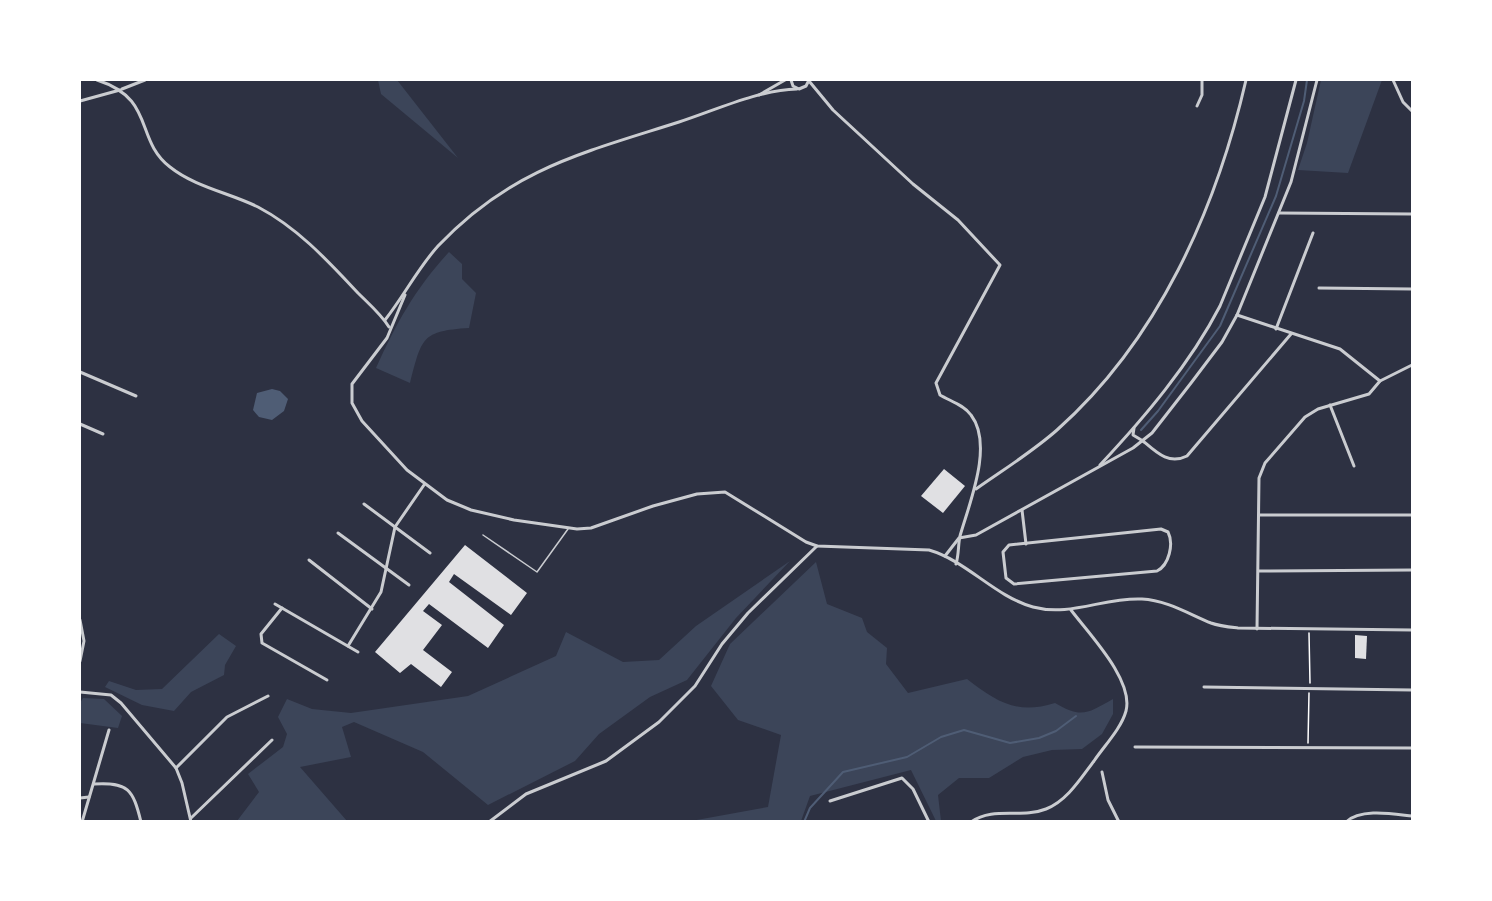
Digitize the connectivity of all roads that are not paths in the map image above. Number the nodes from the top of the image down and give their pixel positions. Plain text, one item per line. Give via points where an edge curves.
1 (97, 80) edge
2 (145, 80) edge
3 (785, 80) edge
4 (791, 80) edge
5 (809, 80) edge
6 (1202, 80) edge
7 (1246, 80) edge
8 (1296, 80) edge
9 (1317, 80) edge
10 (1393, 80) edge
11 (121, 89) junction
12 (797, 89) junction
13 (755, 98) junction
14 (80, 101) edge
15 (1197, 106) dead end
16 (1413, 111) edge
17 (1279, 213) junction
18 (1413, 214) edge
19 (1313, 233) dead end
20 (1319, 288) dead end
21 (1413, 289) edge
22 (405, 295) junction
23 (1237, 315) junction
24 (385, 320) junction
25 (389, 327) junction
26 (1276, 328) junction
27 (1291, 334) junction
28 (1413, 365) edge
29 (80, 372) edge
30 (1380, 381) junction
31 (136, 396) dead end
32 (1330, 405) junction
33 (80, 424) edge
34 (1134, 427) junction
35 (103, 434) dead end
36 (1143, 441) junction
37 (1354, 466) dead end
38 (1098, 467) junction
39 (424, 485) junction
40 (974, 490) junction
41 (364, 504) dead end
42 (1022, 510) junction
43 (1259, 514) junction
44 (1413, 515) edge
45 (395, 527) junction
46 (568, 528) junction
47 (338, 533) dead end
48 (483, 535) dead end
49 (959, 538) junction
50 (1026, 544) junction
51 (817, 546) junction
52 (430, 553) dead end
53 (945, 556) junction
54 (309, 560) dead end
55 (956, 564) junction
56 (385, 568) junction
57 (1413, 570) edge
58 (1259, 571) junction
59 (409, 585) dead end
60 (275, 604) dead end
61 (282, 608) junction
62 (372, 609) junction
63 (1071, 610) junction
64 (80, 620) edge
65 (1257, 629) junction
66 (1413, 630) edge
67 (348, 646) junction
68 (358, 652) dead end
69 (80, 661) edge
70 (327, 680) dead end
71 (1204, 687) dead end
72 (1413, 690) edge
73 (80, 692) edge
74 (268, 696) dead end
75 (109, 730) dead end
76 (272, 740) dead end
77 (1135, 747) dead end
78 (1413, 748) edge
79 (176, 768) junction
80 (1102, 772) dead end
81 (94, 784) junction
82 (89, 797) junction
83 (80, 798) edge
84 (830, 801) dead end
85 (85, 814) junction
86 (1413, 816) edge
87 (191, 820) edge
88 (928, 821) edge
89 (82, 822) edge
90 (87, 822) edge
91 (141, 822) edge
92 (489, 822) edge
93 (971, 822) edge
94 (1119, 822) edge
95 (1346, 822) edge

1 - 11 street
2 - 11 street
3 - 13 street
4 - 12 street
5 - 12 street via 805,87
5 - 40 street via 833,110 958,220 999,263 936,383 937,391 967,410 978,425 981,445
6 - 15 street
7 - 40 street via 1225,160 1205,215 1145,327 1093,393 1058,429
8 - 34 street via 1265,197 1220,306 1194,348
9 - 17 street via 1299,154
10 - 16 street via 1403,102
11 - 14 street
11 - 24 street via 137,108 168,166 258,207 296,232
12 - 13 street
13 - 22 street via 559,162 510,185 439,245
17 - 18 street
17 - 23 street
19 - 26 street
20 - 21 street
22 - 24 street
22 - 25 street via 399,314
23 - 26 street
23 - 36 street via 1209,360
24 - 25 street
25 - 39 street via 383,344 352,384 352,403 375,436
26 - 27 street
27 - 30 street via 1340,349
27 - 36 street via 1187,456 1167,459
28 - 30 street
29 - 31 street
30 - 32 street via 1369,394
32 - 37 street
32 - 43 street via 1305,417 1265,463 1259,478
33 - 35 street
34 - 36 street via 1133,435
34 - 38 street
36 - 38 street
38 - 42 street
39 - 45 street
39 - 46 street via 471,510
40 - 49 street
41 - 45 street
42 - 49 street via 976,535
42 - 50 street
43 - 44 street
43 - 58 street
45 - 52 street
45 - 56 street
46 - 48 lane via 537,572
46 - 51 street via 591,528 685,497 725,492 786,532
47 - 56 street
49 - 53 street
49 - 55 street
50 - 50 street via 1166,530 1170,537 1168,557 1156,571 1011,584 1006,578 1004,549
51 - 53 street via 919,548
51 - 92 street via 748,613 695,686 645,734 589,770 525,794
53 - 55 street
54 - 62 street
55 - 63 street via 1020,603
56 - 59 street
56 - 62 street via 381,592
57 - 58 street
58 - 65 street
60 - 61 street
61 - 67 street
61 - 70 street via 261,634 262,643
62 - 67 street
63 - 65 street via 1145,599 1170,605 1212,624
63 - 93 street via 1121,679 1127,699 1124,719 1070,792 1053,806 1027,814 990,813
64 - 69 street via 84,640
65 - 66 street
67 - 68 street
71 - 72 street
73 - 79 street via 116,697
74 - 79 street via 227,717
75 - 81 street
76 - 87 street
77 - 78 street
79 - 87 street
80 - 94 street via 1108,800
81 - 82 street
81 - 91 street via 118,784 128,789 134,796
82 - 83 street
82 - 85 street
84 - 88 street via 898,778 909,784
85 - 89 street
85 - 90 street
86 - 95 street via 1366,814

